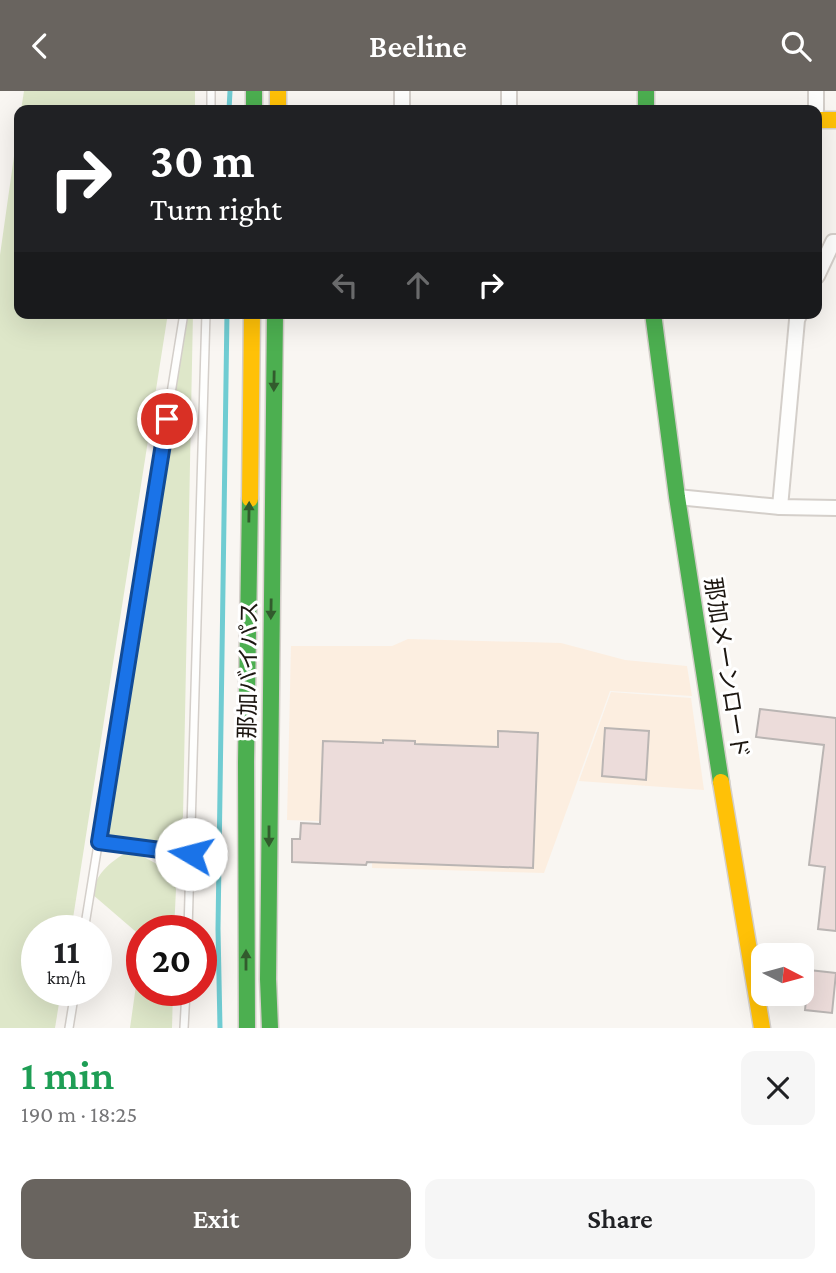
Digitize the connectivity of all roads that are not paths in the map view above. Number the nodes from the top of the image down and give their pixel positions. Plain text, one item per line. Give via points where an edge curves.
1 (836, 242) edge
2 (822, 265) edge
3 (183, 319) edge
4 (206, 319) edge
5 (252, 319) edge
6 (275, 319) edge
7 (654, 319) edge
8 (797, 319) edge
9 (677, 497) junction
10 (780, 507) junction
11 (836, 507) edge
12 (99, 842) junction
13 (191, 854) junction
14 (87, 915) edge
15 (189, 915) edge
16 (73, 1006) edge
17 (185, 1006) edge
18 (69, 1028) edge
19 (184, 1028) edge
20 (247, 1028) edge
21 (270, 1028) edge
22 (762, 1028) edge

1 - 2 street
3 - 12 lane
4 - 13 lane
20 -> 5 main road, 那加バイパス
6 -> 21 main road, 那加バイパス
7 - 9 main road, 那加メーンロード
8 - 10 street
9 - 10 street
9 - 22 main road, 那加メーンロード
10 - 11 street
12 - 13 lane
12 - 14 lane
13 - 15 lane
16 - 18 lane
17 - 19 lane

